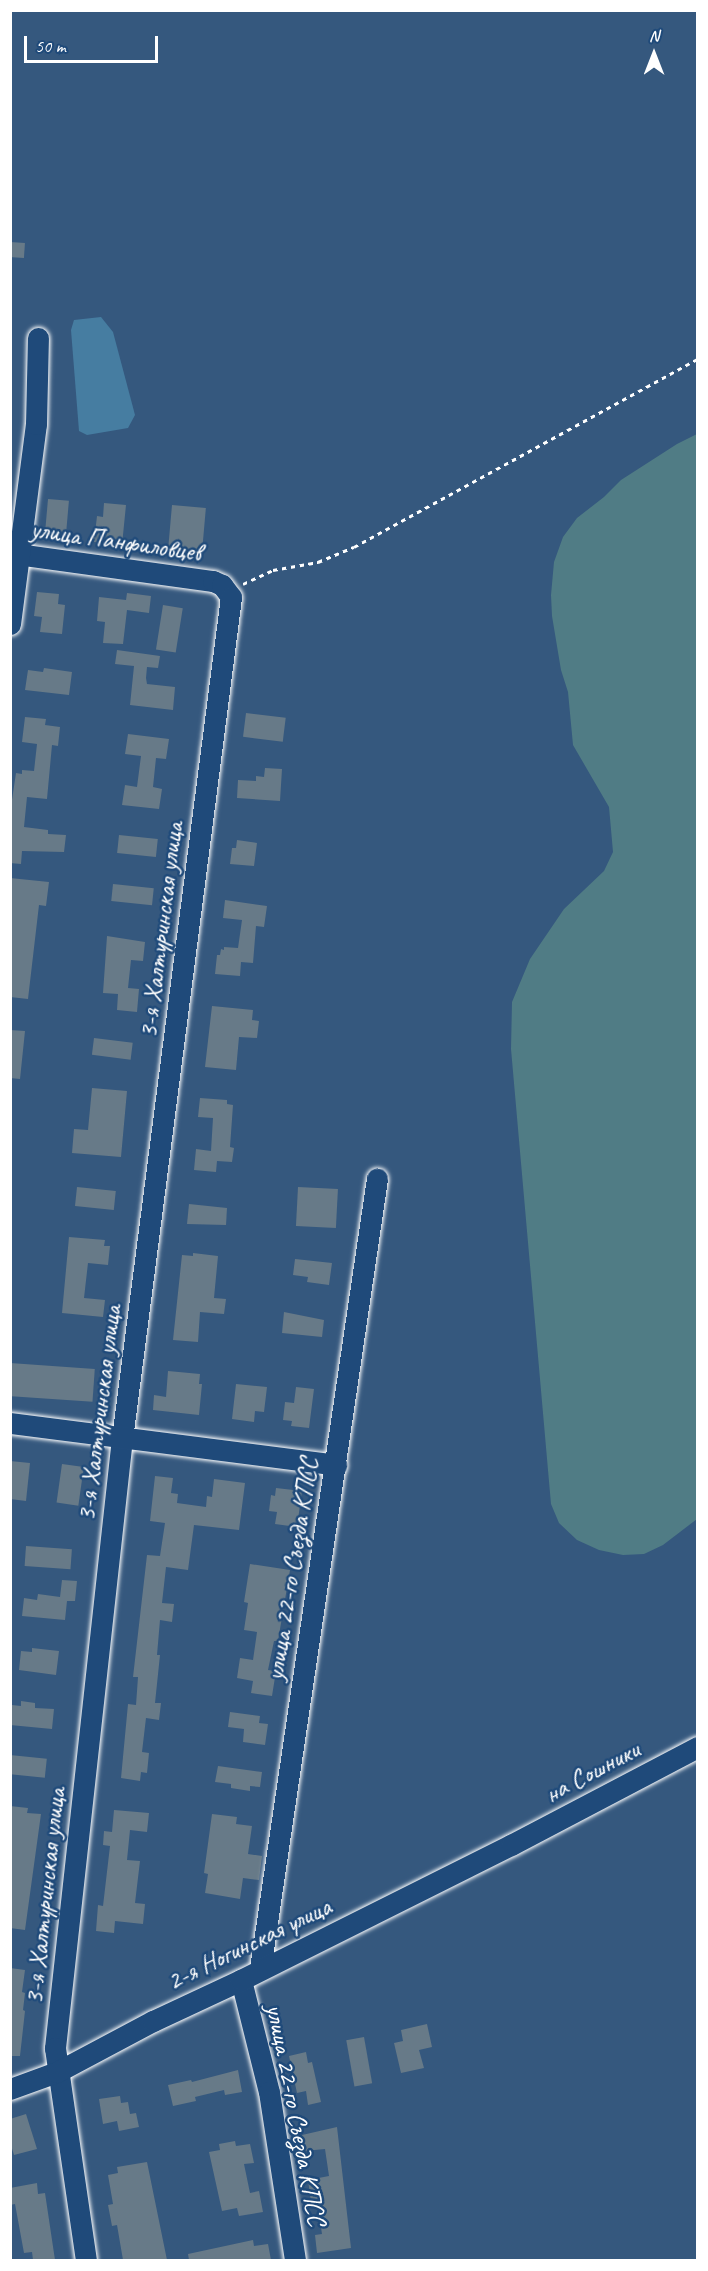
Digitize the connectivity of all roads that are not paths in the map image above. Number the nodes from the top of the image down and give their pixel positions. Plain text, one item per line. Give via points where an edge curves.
1 (38, 338) dead end
2 (16, 554) edge
3 (220, 586) joint
4 (10, 624) edge
5 (377, 1179) dead end
6 (10, 1423) edge
7 (122, 1438) junction
8 (336, 1465) junction
9 (698, 1747) edge
10 (511, 1845) joint
11 (260, 1969) junction
12 (241, 1980) junction
13 (57, 2072) junction
14 (10, 2089) edge
15 (86, 2260) edge
16 (295, 2260) edge

1 - 2 street via 36,424
2 - 3 street, улица Панфиловцев
2 - 4 street
3 - 7 street, 3-я Халтуринская улица via 231,597 231,606
5 - 8 street, улица 22-го Съезда КПСС
6 - 7 street
7 - 8 street
7 - 13 street, 3-я Халтуринская улица via 55,2048
8 - 11 street, улица 22-го Съезда КПСС
9 - 10 street, на Сошники
10 - 11 street, 2-я Ногинская улица
11 - 12 street, 2-я Ногинская улица
12 - 13 street, 2-я Ногинская улица via 153,2020
12 - 16 street, улица 22-го Съезда КПСС via 269,2092
13 - 14 street, 2-я Ногинская улица
13 - 15 street, 3-я Халтуринская улица

